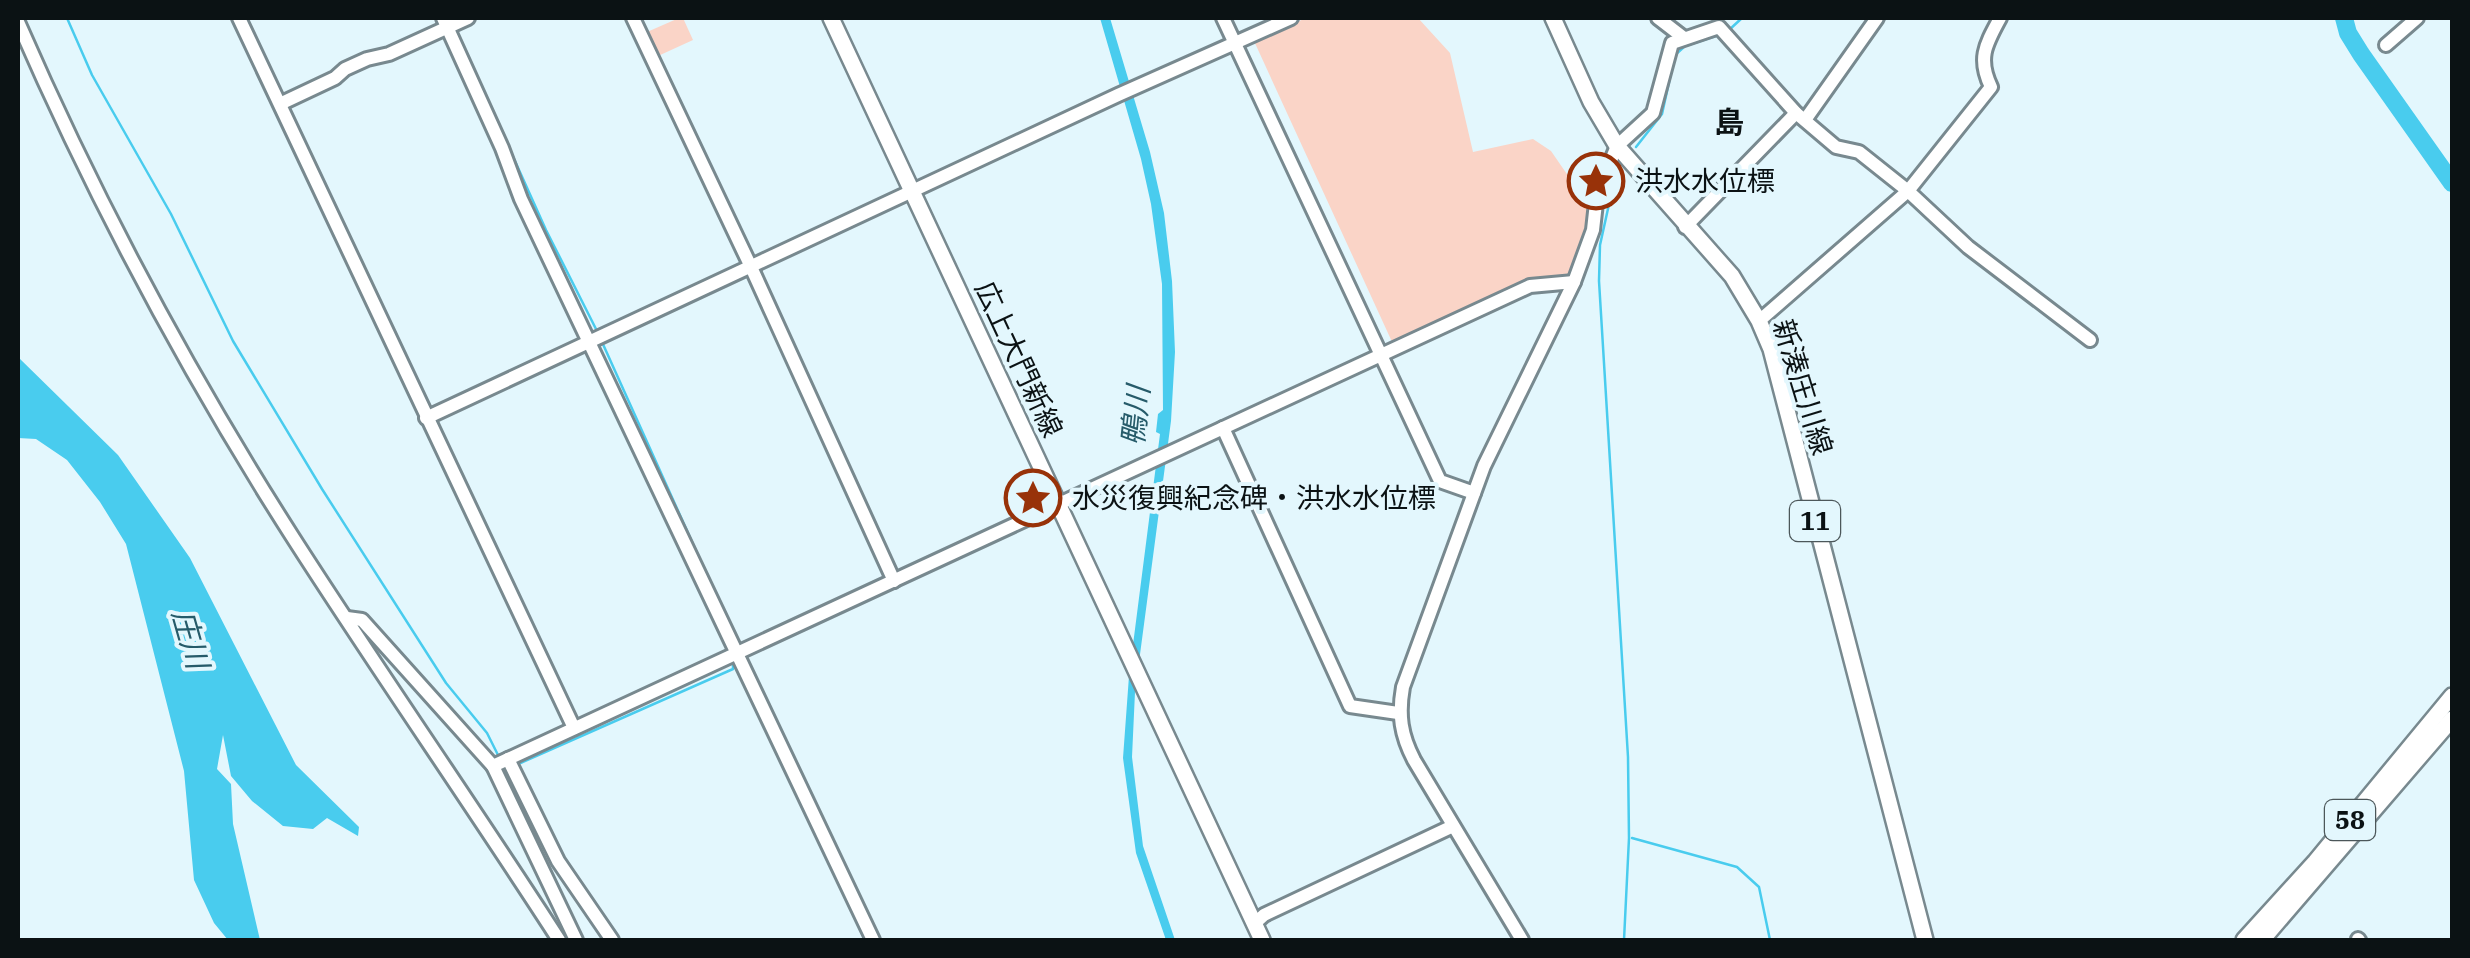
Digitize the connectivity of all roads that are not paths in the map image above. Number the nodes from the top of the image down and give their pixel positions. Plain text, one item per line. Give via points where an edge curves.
1 (239, 18) edge
2 (468, 18) edge
3 (633, 18) edge
4 (832, 18) edge
5 (1224, 18) edge
6 (1291, 18) edge
7 (1553, 18) edge
8 (1658, 18) edge
9 (2000, 18) edge
10 (2417, 18) edge
11 (1871, 20) edge
12 (18, 22) edge
13 (445, 22) edge
14 (1684, 38) junction
15 (1236, 43) junction
16 (2386, 45) dead end
17 (282, 103) junction
18 (1801, 116) junction
19 (1617, 146) junction
20 (913, 191) junction
21 (1908, 191) junction
22 (1686, 227) junction
23 (751, 267) junction
24 (1574, 282) junction
25 (1759, 321) junction
26 (2090, 340) dead end
27 (588, 341) junction
28 (1382, 353) junction
29 (426, 418) junction
30 (1223, 428) junction
31 (1474, 493) junction
32 (1059, 504) junction
33 (894, 580) junction
34 (347, 618) junction
35 (738, 654) junction
36 (2452, 696) edge
37 (1398, 713) junction
38 (2452, 719) edge
39 (574, 728) junction
40 (508, 758) junction
41 (493, 766) junction
42 (1453, 826) junction
43 (1254, 924) junction
44 (559, 940) edge
45 (576, 940) edge
46 (612, 940) edge
47 (873, 940) edge
48 (1262, 940) edge
49 (1522, 940) edge
50 (1924, 940) edge
51 (2244, 940) edge
52 (2262, 940) edge

1 - 17 street
2 - 13 street
3 - 23 street
4 - 20 main road, 広上大門新線
5 - 15 street
6 - 15 street
7 - 19 main road, 新湊庄川線 / 11
8 - 14 street
9 - 21 street via 1982,68 1991,87
10 - 16 street
11 - 18 street
12 - 34 street via 94,188 194,370
13 - 17 street
13 - 27 street
14 - 18 street via 1719,28
14 - 19 street via 1672,43 1648,120
15 - 20 street
15 - 28 street
17 - 29 street
18 - 21 street via 1836,147 1859,152
18 - 22 street
19 - 22 main road, 新湊庄川線 / 11
19 - 24 street
20 - 23 street
20 - 32 main road, 広上大門新線
21 - 25 street
21 - 26 street
22 - 25 main road, 新湊庄川線 / 11 via 1732,276
23 - 27 street
23 - 33 street
24 - 28 street via 1530,286
24 - 31 street
25 - 50 main road, 新湊庄川線 / 11
27 - 29 street
27 - 35 street
28 - 30 street
28 - 31 street via 1440,481
29 - 39 street
30 - 32 street
30 - 37 street via 1350,706
31 - 37 street
32 - 33 street
32 - 43 main road, 広上大門新線
33 - 35 street
34 - 41 street via 362,620
34 - 44 street
35 - 39 street
35 - 47 street
36 - 51 main road, 58
37 - 42 street via 1404,742
38 - 52 main road, 58
39 - 40 street
40 - 41 street
40 - 46 street via 558,861
41 - 45 street
42 - 43 street
42 - 49 street
43 - 48 main road, 広上大門新線

